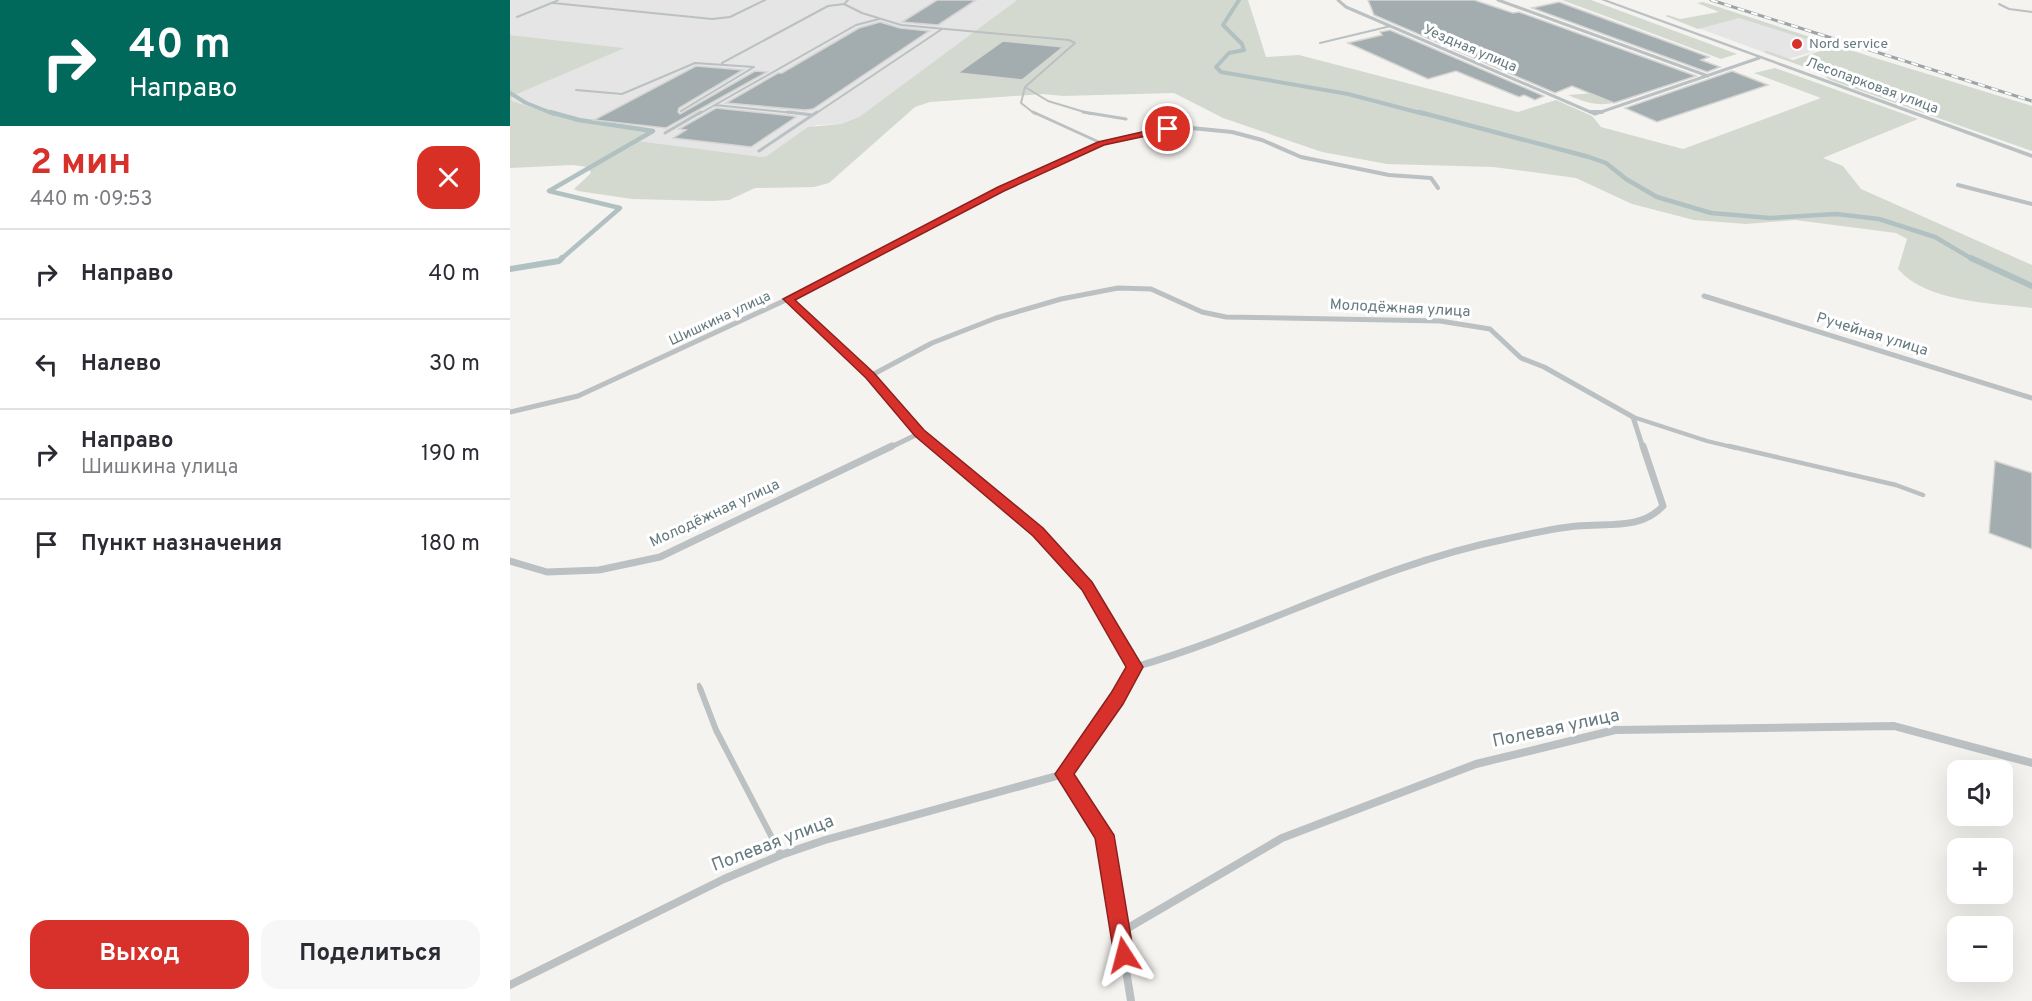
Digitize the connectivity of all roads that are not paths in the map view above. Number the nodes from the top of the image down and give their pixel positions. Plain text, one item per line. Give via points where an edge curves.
1 (557, 0) edge
2 (765, 0) edge
3 (848, 0) edge
4 (1338, 0) edge
5 (1498, 0) edge
6 (1603, 0) edge
7 (844, 3) junction
8 (1999, 4) dead end
9 (2032, 12) edge
10 (517, 17) dead end
11 (880, 19) junction
12 (1391, 26) junction
13 (942, 29) junction
14 (1320, 43) dead end
15 (1759, 58) junction
16 (722, 63) junction
17 (1708, 76) junction
18 (1025, 87) junction
19 (576, 90) dead end
20 (715, 105) junction
21 (681, 111) dead end
22 (813, 115) junction
23 (1126, 119) dead end
24 (665, 133) dead end
25 (1101, 143) junction
26 (759, 151) dead end
27 (2032, 156) edge
28 (1958, 185) dead end
29 (1438, 188) dead end
30 (2032, 204) edge
31 (1704, 296) dead end
32 (788, 299) junction
33 (870, 375) junction
34 (2032, 398) edge
35 (510, 412) edge
36 (1633, 417) junction
37 (920, 433) junction
38 (1923, 495) dead end
39 (510, 561) edge
40 (1135, 667) junction
41 (699, 685) dead end
42 (2032, 763) edge
43 (1064, 774) junction
44 (781, 855) junction
45 (1120, 932) junction
46 (510, 986) edge
47 (1131, 1001) edge

1 - 2 lane via 553,3 712,19 730,16
1 - 10 lane
3 - 7 lane
4 - 12 street, Уездная улица
5 - 17 street
6 - 15 street, Лесопарковая улица
7 - 11 lane
7 - 16 lane via 828,6
8 - 9 lane
11 - 13 lane via 901,26
11 - 20 lane via 856,24
12 - 14 lane
12 - 17 street, Уездная улица via 1595,114
13 - 18 lane via 1069,39 1075,43
13 - 22 lane
15 - 17 street
15 - 27 street, Лесопарковая улица
16 - 19 lane via 695,63 622,94
16 - 21 lane via 754,67
18 - 23 lane via 1084,114
18 - 25 lane via 1021,103 1035,114
20 - 22 lane
20 - 24 lane
22 - 26 lane
25 - 29 street, Шишкина улица via 1168,129 1232,132 1301,157 1389,175 1431,178
25 - 32 street, Шишкина улица via 1001,189
28 - 30 street
31 - 34 street, Ручейная улица
32 - 33 street
32 - 35 street, Шишкина улица via 578,396
33 - 36 street, Молодёжная улица via 932,343 996,318 1118,288 1150,289 1202,312 1226,317 1440,321 1490,329 1521,358
33 - 37 street
36 - 38 lane via 1707,441 1896,485
36 - 40 street via 1663,506 1653,517 1632,523 1576,526 1430,558 1180,654
37 - 39 street, Молодёжная улица via 660,557 599,570 547,572
37 - 40 street via 1038,532 1087,586
40 - 43 street
41 - 44 lane via 716,730
42 - 45 street, Полевая улица via 1894,726 1615,730 1476,764 1282,838
43 - 44 street, Полевая улица
43 - 45 street via 1104,835
44 - 46 street, Полевая улица via 724,879
45 - 47 street

